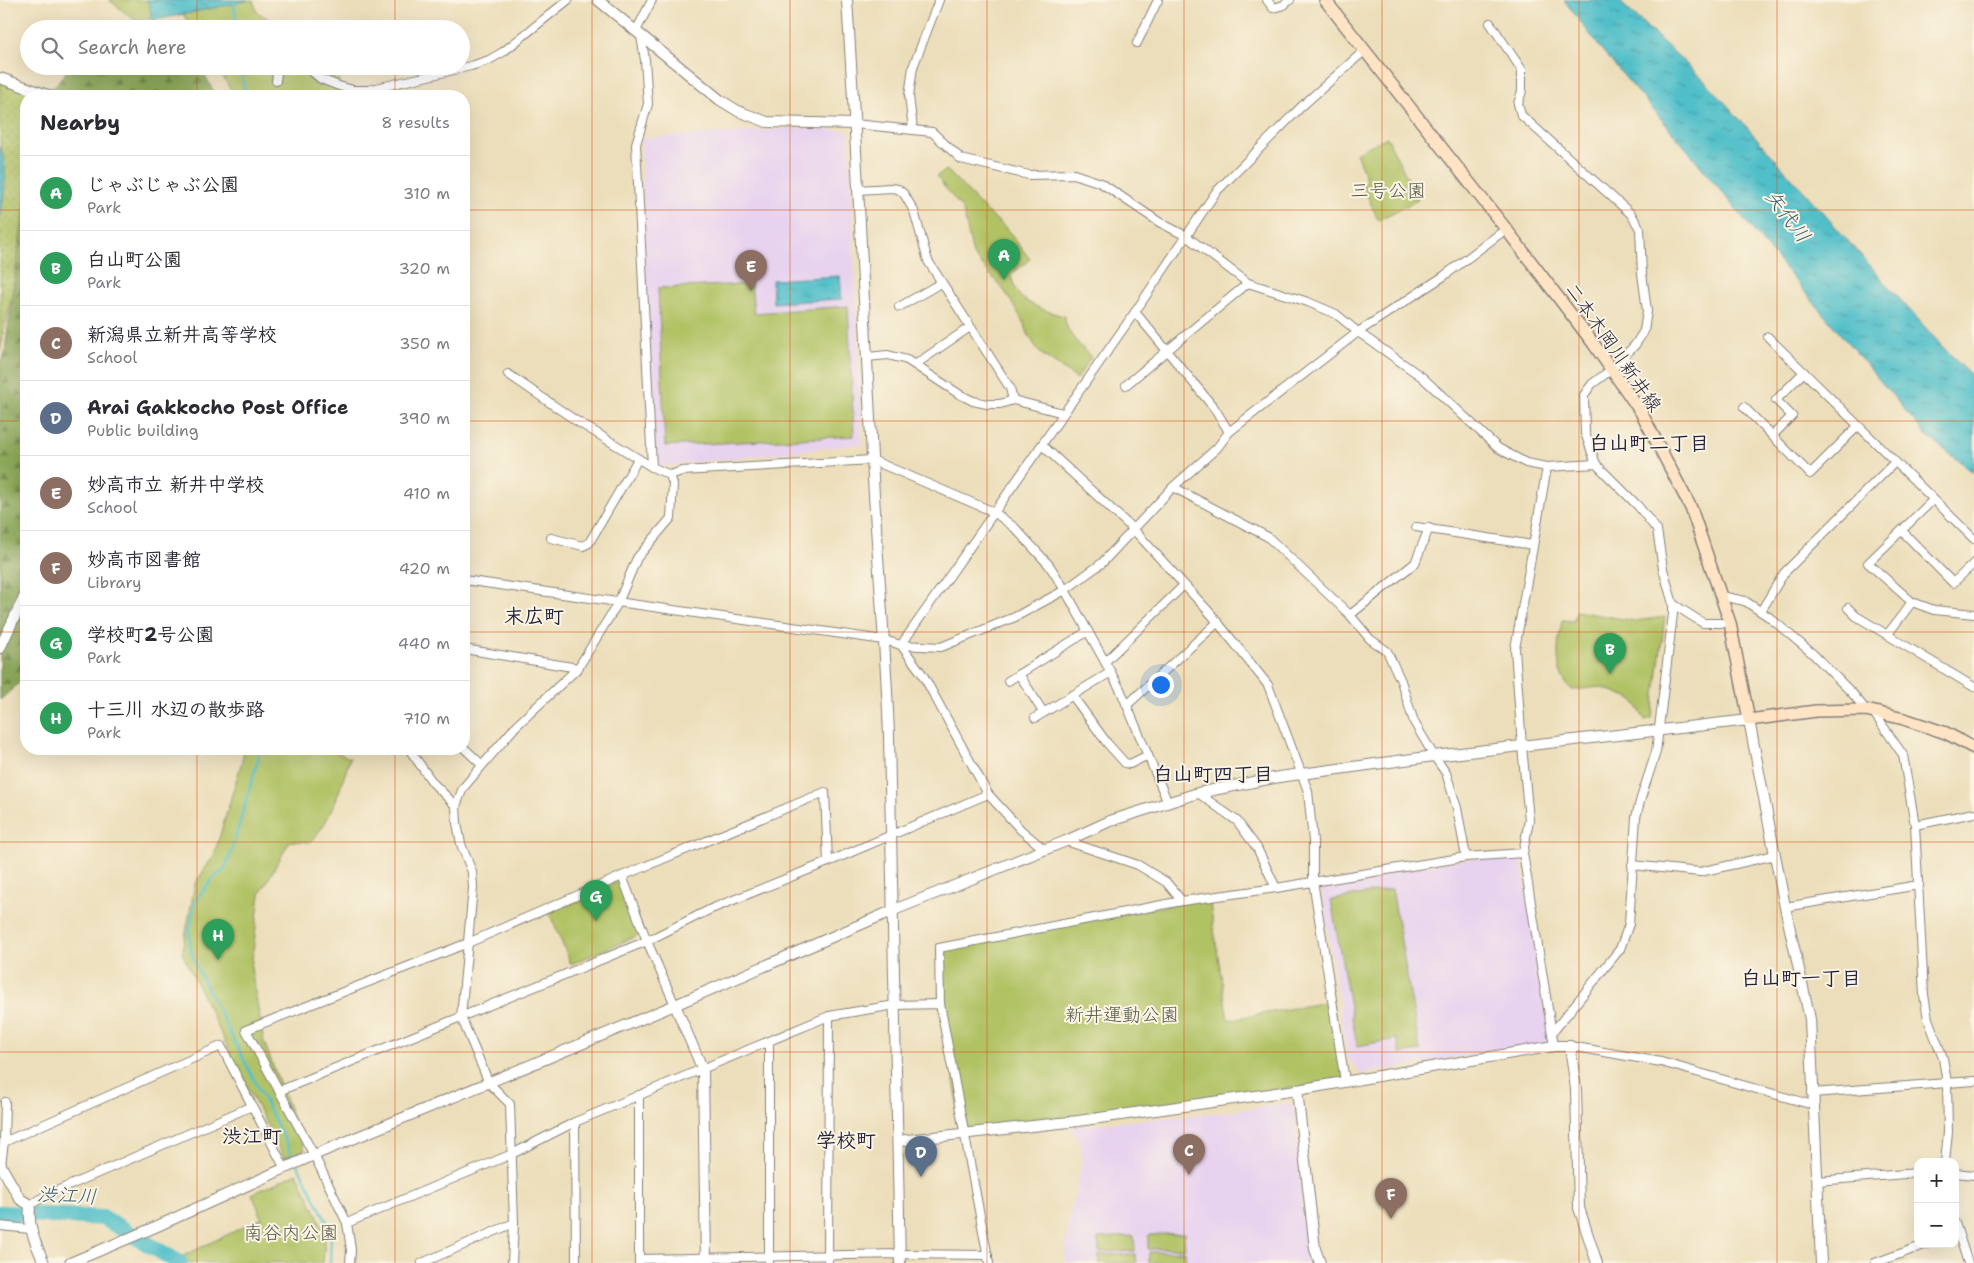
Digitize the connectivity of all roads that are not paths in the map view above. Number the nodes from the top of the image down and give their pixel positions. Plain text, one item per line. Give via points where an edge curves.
1 (568, 0) edge
2 (598, 0) edge
3 (652, 0) edge
4 (847, 0) edge
5 (939, 0) edge
6 (1158, 0) edge
7 (1267, 0) edge
8 (1290, 0) edge
9 (1325, 0) edge
10 (1490, 23) dead end
11 (638, 34) junction
12 (1137, 43) dead end
13 (1364, 51) junction
14 (470, 66) edge
15 (276, 75) edge
16 (316, 75) edge
17 (432, 75) edge
18 (0, 78) edge
19 (276, 81) dead end
20 (33, 90) edge
21 (353, 90) edge
22 (353, 90) edge
23 (368, 90) edge
24 (368, 90) edge
25 (856, 124) junction
26 (913, 129) junction
27 (858, 190) junction
28 (1506, 228) junction
29 (1186, 236) junction
30 (941, 283) junction
31 (1248, 283) junction
32 (899, 307) dead end
33 (1135, 312) junction
34 (970, 327) junction
35 (1358, 332) junction
36 (1768, 337) dead end
37 (1167, 351) junction
38 (867, 357) junction
39 (916, 364) junction
40 (1612, 369) junction
41 (1804, 372) junction
42 (508, 374) dead end
43 (1126, 385) dead end
44 (1014, 400) junction
45 (1744, 407) dead end
46 (1063, 413) junction
47 (1858, 426) junction
48 (1230, 432) junction
49 (1772, 436) junction
50 (1042, 444) junction
51 (638, 459) junction
52 (872, 460) junction
53 (1895, 462) junction
54 (1596, 464) junction
55 (652, 467) junction
56 (1547, 467) junction
57 (670, 475) junction
58 (1173, 487) junction
59 (1933, 500) junction
60 (994, 512) junction
61 (1416, 527) dead end
62 (1429, 528) junction
63 (1134, 529) junction
64 (1902, 530) junction
65 (551, 538) dead end
66 (1974, 538) edge
67 (1532, 545) junction
68 (1974, 563) edge
69 (470, 581) edge
70 (1184, 585) junction
71 (1065, 590) junction
72 (1720, 596) junction
73 (1912, 602) junction
74 (618, 603) junction
75 (1673, 604) junction
76 (20, 606) edge
77 (1848, 608) dead end
78 (1761, 611) junction
79 (1974, 614) edge
80 (1350, 615) junction
81 (1218, 622) junction
82 (1730, 624) junction
83 (1088, 631) junction
84 (1887, 635) junction
85 (884, 640) junction
86 (901, 645) junction
87 (0, 648) edge
88 (470, 650) edge
89 (1105, 662) junction
90 (578, 668) junction
91 (1111, 672) junction
92 (1019, 674) junction
93 (1008, 681) dead end
94 (1974, 687) edge
95 (1072, 695) junction
96 (1127, 704) junction
97 (1043, 712) junction
98 (1870, 712) junction
99 (1035, 718) dead end
100 (1749, 720) junction
101 (1659, 732) junction
102 (1522, 746) junction
103 (1974, 748) edge
104 (470, 754) edge
105 (413, 755) edge
106 (1148, 755) junction
107 (1434, 756) junction
108 (482, 765) junction
109 (1302, 774) junction
110 (1198, 793) junction
111 (988, 794) junction
112 (1168, 802) junction
113 (456, 806) junction
114 (1974, 813) edge
115 (1915, 825) junction
116 (890, 836) junction
117 (1066, 841) junction
118 (1044, 849) junction
119 (1524, 853) junction
120 (1775, 855) junction
121 (1466, 857) junction
122 (828, 862) junction
123 (1632, 865) junction
124 (622, 876) junction
125 (1313, 881) junction
126 (1919, 885) junction
127 (1276, 888) junction
128 (1182, 901) junction
129 (1785, 907) junction
130 (894, 910) junction
131 (647, 941) junction
132 (468, 943) junction
133 (940, 1004) junction
134 (675, 1005) junction
135 (895, 1005) junction
136 (828, 1016) junction
137 (461, 1017) junction
138 (1552, 1033) junction
139 (769, 1042) junction
140 (1554, 1046) junction
141 (1570, 1046) junction
142 (703, 1070) junction
143 (1345, 1081) junction
144 (1974, 1081) edge
145 (489, 1083) junction
146 (1947, 1083) junction
147 (1297, 1090) junction
148 (279, 1091) junction
149 (1812, 1093) junction
150 (639, 1095) junction
151 (5, 1102) dead end
152 (252, 1106) junction
153 (1813, 1106) junction
154 (575, 1122) junction
155 (964, 1132) junction
156 (898, 1141) junction
157 (4, 1142) junction
158 (512, 1154) junction
159 (310, 1156) junction
160 (1945, 1158) edge
161 (0, 1165) edge
162 (287, 1168) junction
163 (1914, 1173) edge
164 (1959, 1174) edge
165 (1974, 1176) edge
166 (1817, 1181) junction
167 (30, 1205) junction
168 (347, 1223) junction
169 (514, 1223) junction
170 (30, 1225) junction
171 (0, 1226) edge
172 (1959, 1239) edge
173 (1916, 1248) edge
174 (900, 1258) edge
175 (989, 1259) edge
176 (706, 1260) edge
177 (769, 1260) edge
178 (828, 1260) edge
179 (639, 1261) edge
180 (44, 1263) edge
181 (70, 1263) edge
182 (350, 1263) edge
183 (422, 1263) edge
184 (512, 1263) edge
185 (576, 1263) edge
186 (1320, 1263) edge
187 (1597, 1263) edge
188 (1821, 1263) edge
189 (1875, 1263) edge
190 (1968, 1263) edge

1 - 14 street via 503,52
2 - 11 street
3 - 11 street
4 - 25 street
5 - 26 street via 913,67 909,96
6 - 12 street
7 - 8 street via 1273,8
9 - 13 main road, 二本木岡川新井線
10 - 40 street via 1522,70 1518,104 1521,115 1631,214 1640,229 1647,311 1644,331
11 - 25 street via 738,111 767,122
11 - 55 street via 645,60 648,104 636,144
13 - 28 main road, 二本木岡川新井線
13 - 29 street via 1302,106 1216,192
15 - 19 street
16 - 22 street
17 - 23 street
18 - 20 street
21 - 24 street
25 - 26 street
25 - 27 street
26 - 29 street via 932,132 962,159 1029,175 1074,174 1101,183
27 - 30 street via 891,188 904,194 914,211 928,262
27 - 38 street
28 - 35 street via 1444,276
28 - 40 main road, 二本木岡川新井線
29 - 31 street
29 - 33 street
30 - 32 street
30 - 34 street
31 - 35 street via 1336,314
31 - 37 street
33 - 37 street
33 - 46 street
34 - 39 street
34 - 44 street via 1010,388
35 - 48 street
35 - 56 street via 1422,377 1498,448 1526,463
36 - 41 street
37 - 43 street
37 - 48 street
38 - 39 street via 888,356
38 - 52 street
39 - 44 street via 973,401 1000,404
40 - 54 street via 1592,384 1584,396 1586,433
40 - 72 main road, 二本木岡川新井線 via 1640,412 1692,508
41 - 47 street
41 - 49 street via 1776,400 1792,416
42 - 51 street
44 - 46 street
45 - 49 street
46 - 50 street
47 - 49 street via 1810,474
47 - 53 street
48 - 58 street
50 - 60 street
50 - 63 street
51 - 55 street
51 - 65 street via 589,542 583,546
52 - 57 street via 682,471
52 - 60 street
52 - 85 street
53 - 59 street
53 - 78 street via 1784,572
54 - 56 street
54 - 75 street via 1657,530
55 - 57 street
56 - 67 street
57 - 74 street via 673,484 671,518 637,558
58 - 63 street
58 - 80 street via 1268,537
59 - 64 street
59 - 66 street
60 - 71 street via 1021,534 1049,565
60 - 86 street
61 - 62 street
62 - 67 street
62 - 80 street via 1416,563
63 - 70 street
63 - 71 street via 1102,562
64 - 68 street via 1953,583
64 - 73 street via 1868,563
67 - 102 street via 1515,649
69 - 74 street
70 - 81 street
70 - 89 street
71 - 83 street
71 - 86 street via 1015,617 941,647
72 - 78 street via 1745,601
72 - 82 main road, 二本木岡川新井線
73 - 79 street via 1934,610
73 - 84 street
74 - 85 street
74 - 90 street
75 - 82 street via 1703,624
75 - 101 street
76 - 87 street
77 - 84 street
78 - 98 street via 1813,654
80 - 107 street via 1370,639 1387,651 1414,722
81 - 96 street
81 - 109 street via 1268,685
82 - 100 main road, 二本木岡川新井線
83 - 89 street
83 - 92 street
84 - 94 street
85 - 86 street
85 - 116 street
86 - 111 street via 923,675
88 - 90 street
89 - 91 street
90 - 108 street via 516,726
91 - 95 street
91 - 96 street
92 - 93 street
92 - 97 street
95 - 97 street
95 - 106 street via 1125,763 1130,764
96 - 106 street
97 - 99 street
98 - 100 main road via 1816,711
98 - 103 main road via 1904,719
98 - 115 street via 1903,755
100 - 101 street
100 - 120 street
101 - 102 street
101 - 123 street via 1636,817
102 - 107 street
102 - 119 street via 1529,820
104 - 108 street
105 - 113 street via 433,784
106 - 112 street
107 - 109 street
107 - 121 street via 1446,773 1457,808
108 - 113 street via 464,788
109 - 110 street
109 - 125 street via 1308,791 1314,841
110 - 112 street
110 - 127 street via 1237,821 1257,848
111 - 116 street
111 - 118 street via 1021,830
112 - 117 street via 1110,821
113 - 132 street via 461,844 472,872
114 - 115 street
115 - 126 street
116 - 122 street
116 - 130 street
117 - 118 street
117 - 128 street via 1138,865 1166,882
118 - 130 street
119 - 121 street
119 - 138 street
120 - 123 street via 1700,872
120 - 129 street
121 - 125 street
122 - 124 street via 825,792
122 - 131 street via 711,909
123 - 138 street via 1629,924 1620,949
124 - 131 street
124 - 132 street
125 - 127 street
125 - 143 street
126 - 129 street
126 - 146 street via 1924,995
127 - 128 street
128 - 133 street via 939,948
129 - 149 street via 1810,1018
130 - 134 street
130 - 135 street
131 - 134 street
131 - 137 street
132 - 137 street
132 - 148 street via 246,1030
133 - 135 street
133 - 155 street
134 - 142 street
134 - 145 street
135 - 136 street
135 - 156 street
136 - 139 street
136 - 178 street
137 - 145 street
137 - 148 street
138 - 140 street
139 - 142 street
139 - 177 street
140 - 141 street
140 - 143 street
141 - 153 street via 1661,1062
141 - 187 street via 1576,1089 1578,1208
142 - 150 street
142 - 176 street
143 - 147 street
144 - 146 street
145 - 158 street via 510,1104
145 - 159 street
146 - 149 street
146 - 160 street
147 - 155 street via 1078,1121
147 - 186 street via 1315,1249
148 - 159 street
149 - 153 street
150 - 154 street
150 - 179 street
151 - 157 street
152 - 157 street via 221,1046
152 - 162 street
152 - 167 street
153 - 166 street
154 - 158 street
154 - 185 street
155 - 156 street
155 - 175 street
156 - 174 street
157 - 161 street
158 - 168 street
158 - 169 street
159 - 162 street
159 - 168 street
161 - 167 street via 20,1199
162 - 181 street
163 - 166 street
164 - 165 street
166 - 188 street
167 - 170 street
168 - 182 street
169 - 183 street
169 - 184 street
170 - 171 street
170 - 180 street
172 - 190 street
173 - 189 street
174 - 175 street
174 - 178 street
176 - 177 street
176 - 179 street
177 - 178 street

